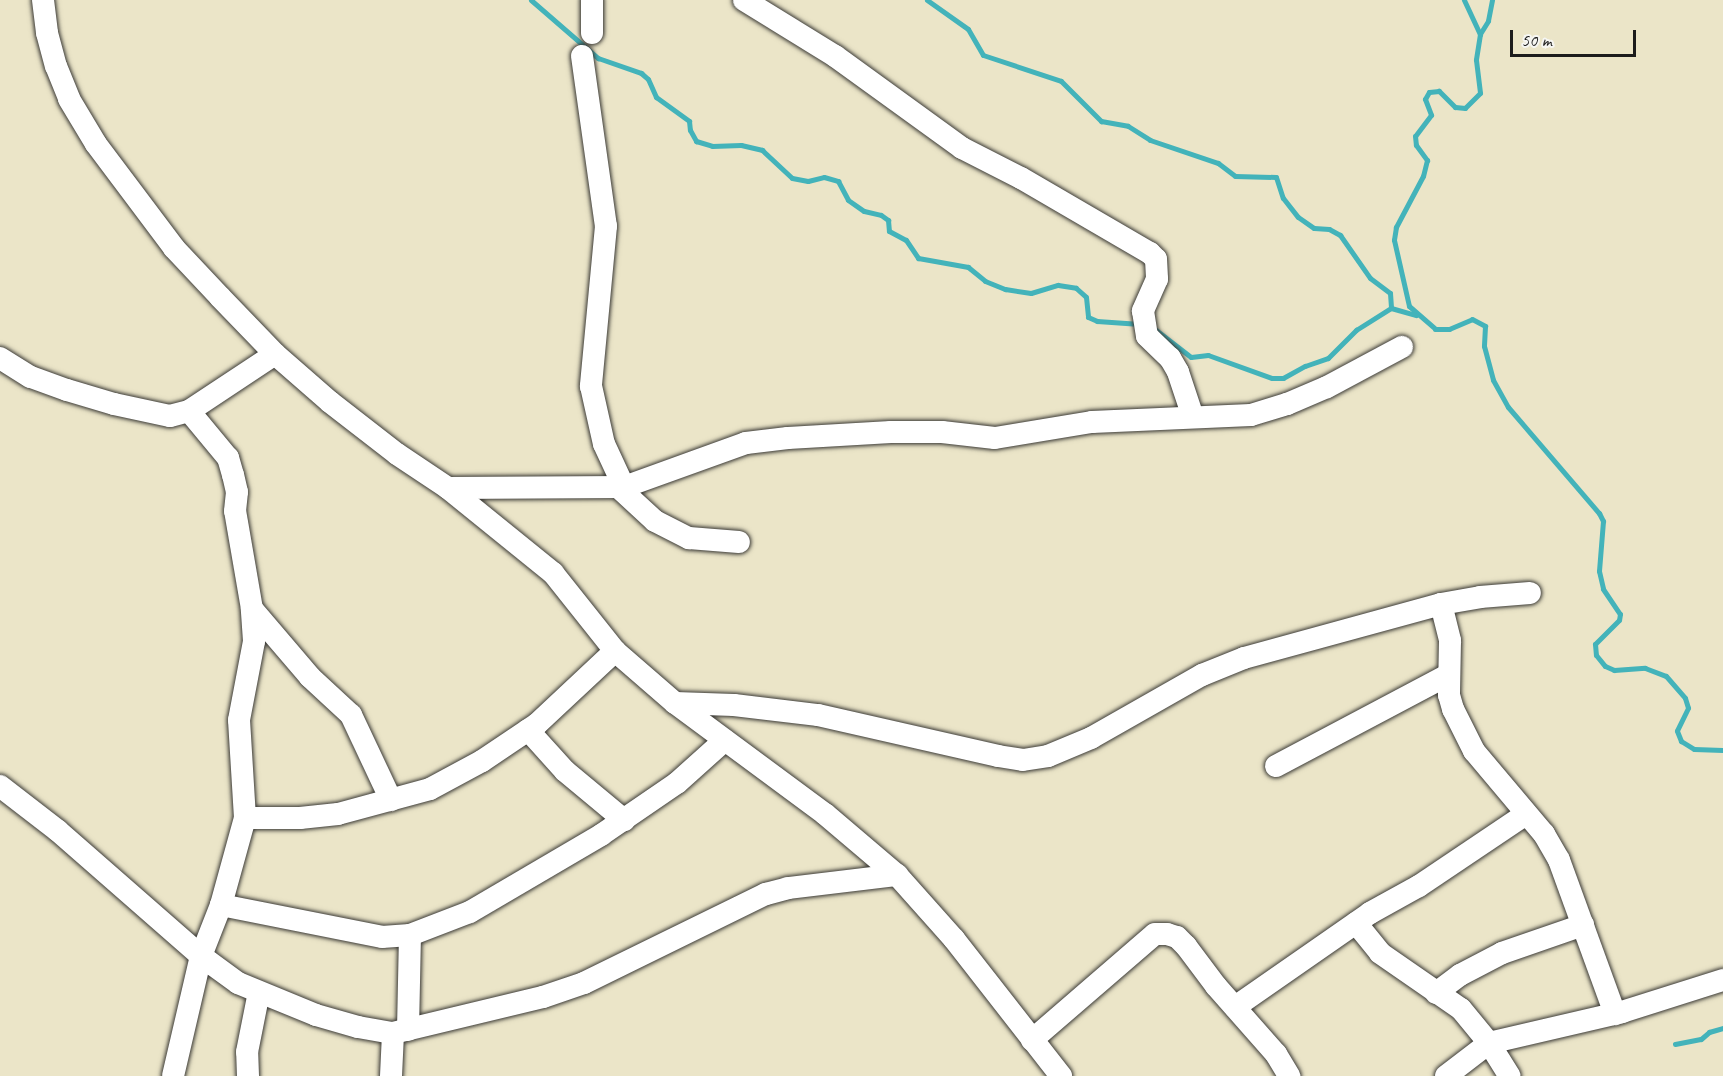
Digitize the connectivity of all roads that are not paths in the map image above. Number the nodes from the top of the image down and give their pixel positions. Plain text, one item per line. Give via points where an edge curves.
1 (43, 0) edge
2 (592, 0) edge
3 (744, 0) edge
4 (592, 33) dead end
5 (582, 56) dead end
6 (1402, 347) dead end
7 (275, 354) junction
8 (0, 358) edge
9 (189, 411) junction
10 (1193, 417) junction
11 (621, 487) junction
12 (448, 488) junction
13 (739, 542) dead end
14 (1530, 593) dead end
15 (1441, 604) junction
16 (252, 609) junction
17 (615, 651) junction
18 (1448, 675) junction
19 (675, 704) junction
20 (528, 730) junction
21 (725, 740) junction
22 (1276, 766) dead end
23 (0, 786) edge
24 (391, 800) junction
25 (1526, 814) junction
26 (244, 818) junction
27 (624, 820) junction
28 (897, 874) junction
29 (221, 905) junction
30 (1356, 923) junction
31 (1583, 925) junction
32 (410, 935) junction
33 (201, 956) junction
34 (1723, 980) edge
35 (260, 992) junction
36 (1436, 993) junction
37 (1235, 1007) junction
38 (1615, 1014) junction
39 (401, 1031) junction
40 (1032, 1040) junction
41 (1489, 1042) junction
42 (173, 1076) edge
43 (248, 1076) edge
44 (391, 1076) edge
45 (1061, 1076) edge
46 (1289, 1076) edge
47 (1446, 1076) edge
48 (1510, 1076) edge

1 - 7 street via 56,66 69,99 96,144 174,248
2 - 4 street
3 - 10 street via 835,56 962,148 1150,253 1156,260 1157,279 1143,311 1147,336 1170,358
5 - 11 street via 606,226 591,386 604,444
6 - 10 street via 1287,404 1251,415
7 - 9 street
7 - 12 street via 397,454
8 - 9 street via 31,377 114,404 170,416
9 - 16 street via 228,458 237,492 235,511
10 - 11 street via 1092,422 995,438 891,432 746,443
11 - 12 street
11 - 13 street via 655,521 689,538
12 - 17 street via 553,573
14 - 15 street
15 - 18 street via 1450,641
15 - 19 street via 1244,658 1202,675 1091,738 1048,756 998,756 818,715 734,705
16 - 24 street via 310,677 351,715
16 - 26 street via 254,641 239,720
17 - 19 street
17 - 20 street
18 - 22 street
18 - 25 street via 1453,709 1474,751
19 - 21 street
20 - 24 street via 430,789
20 - 27 street via 565,771
21 - 27 street via 677,783
21 - 28 street via 825,814
23 - 33 street via 57,830
24 - 26 street via 338,814
25 - 30 street
25 - 31 street via 1544,834 1558,860
26 - 29 street
27 - 32 street via 490,901
28 - 39 street via 766,894 585,983
28 - 40 street via 954,939
29 - 32 street via 382,937
29 - 33 street
30 - 36 street via 1380,953
30 - 37 street
31 - 36 street via 1502,953
31 - 38 street
32 - 39 street
33 - 35 street via 238,983
33 - 42 street
34 - 38 street
35 - 39 street via 358,1027
35 - 43 street via 247,1052
36 - 41 street via 1461,1009
37 - 40 street via 1177,937 1155,934
37 - 46 street via 1276,1054
38 - 41 street
39 - 44 street
40 - 45 street
41 - 47 street
41 - 48 street

